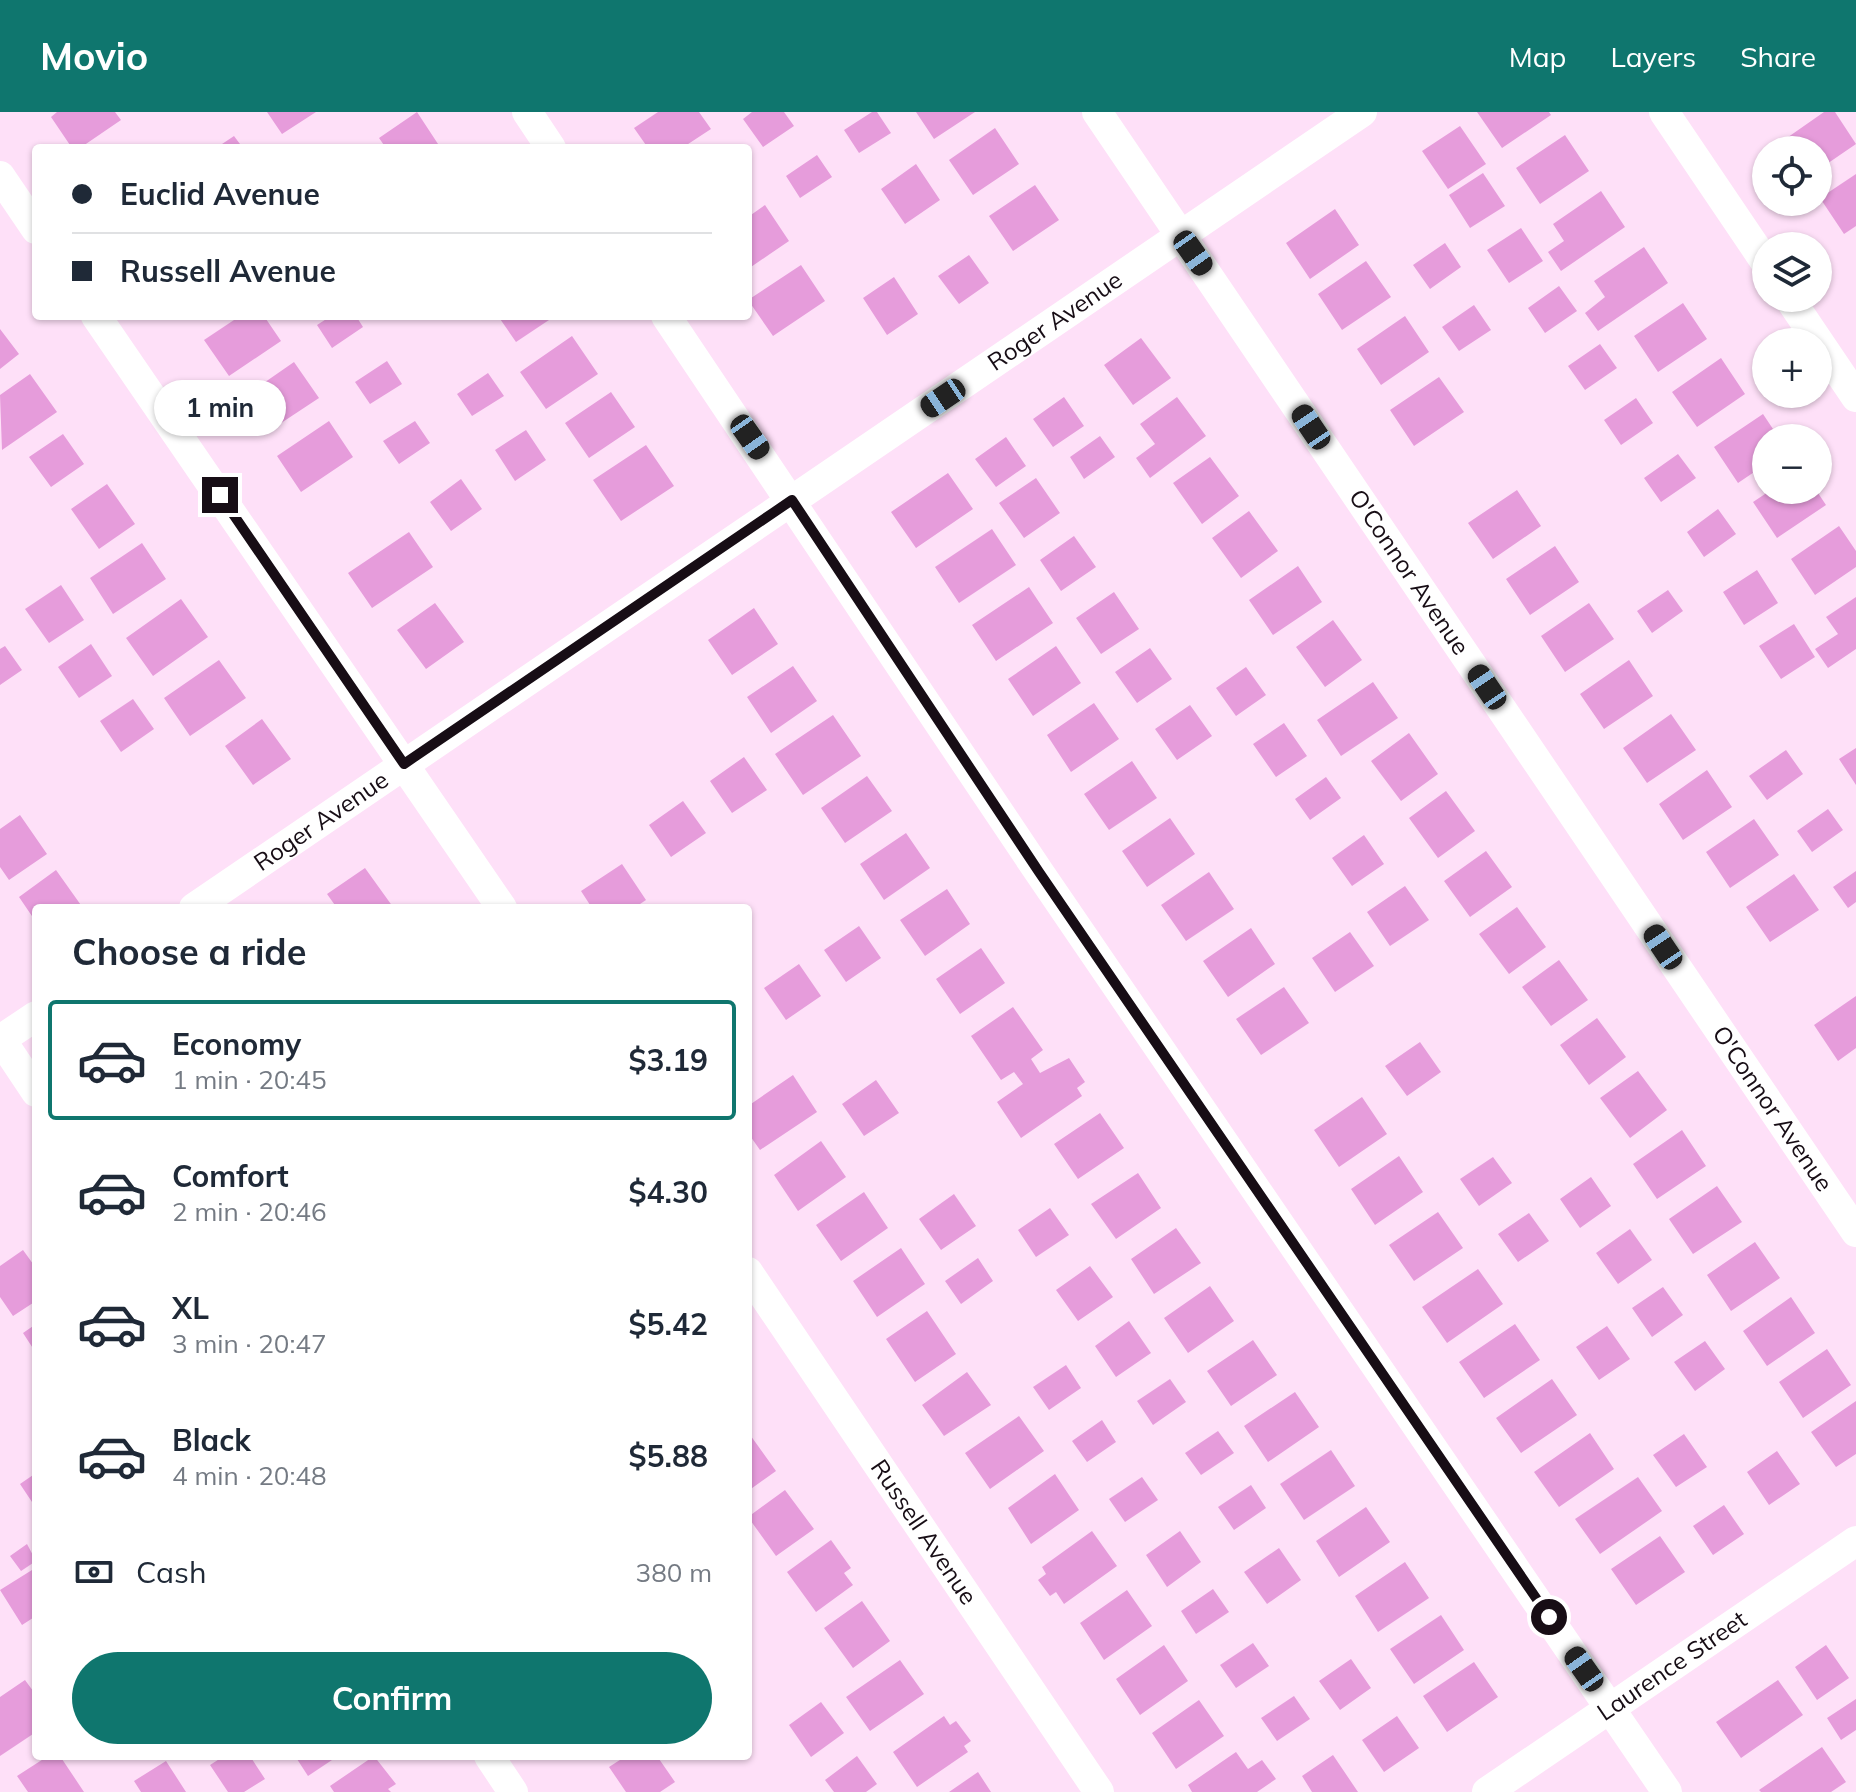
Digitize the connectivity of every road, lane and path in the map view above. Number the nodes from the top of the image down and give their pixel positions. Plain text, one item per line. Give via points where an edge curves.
1 (527, 112) edge
2 (1097, 112) edge
3 (1362, 112) edge
4 (1664, 112) edge
5 (548, 144) edge
6 (0, 176) edge
7 (32, 223) edge
8 (1181, 236) junction
9 (1752, 242) edge
10 (1798, 312) edge
11 (99, 320) edge
12 (669, 320) edge
13 (1856, 397) edge
14 (792, 500) junction
15 (404, 764) junction
16 (200, 904) edge
17 (499, 904) edge
18 (32, 1019) edge
19 (0, 1039) edge
20 (32, 1086) edge
21 (1856, 1232) edge
22 (752, 1278) edge
23 (1856, 1541) edge
24 (1611, 1708) junction
25 (492, 1760) edge
26 (513, 1792) edge
27 (1099, 1792) edge
28 (1487, 1792) edge
29 (1667, 1792) edge

1 - 5 street
2 - 8 street, O'Connor Avenue
3 - 8 street, Roger Avenue
4 - 9 street
6 - 7 street
8 - 14 street, Roger Avenue
8 - 21 street, O'Connor Avenue
10 - 13 street
11 - 15 street
12 - 14 street
14 - 15 street, Roger Avenue
14 - 24 street via 1048,885
15 - 16 street, Roger Avenue
15 - 17 street
18 - 19 street
19 - 20 street
22 - 27 street, Russell Avenue
23 - 24 street, Laurence Street
24 - 28 street, Laurence Street
24 - 29 street
25 - 26 street

